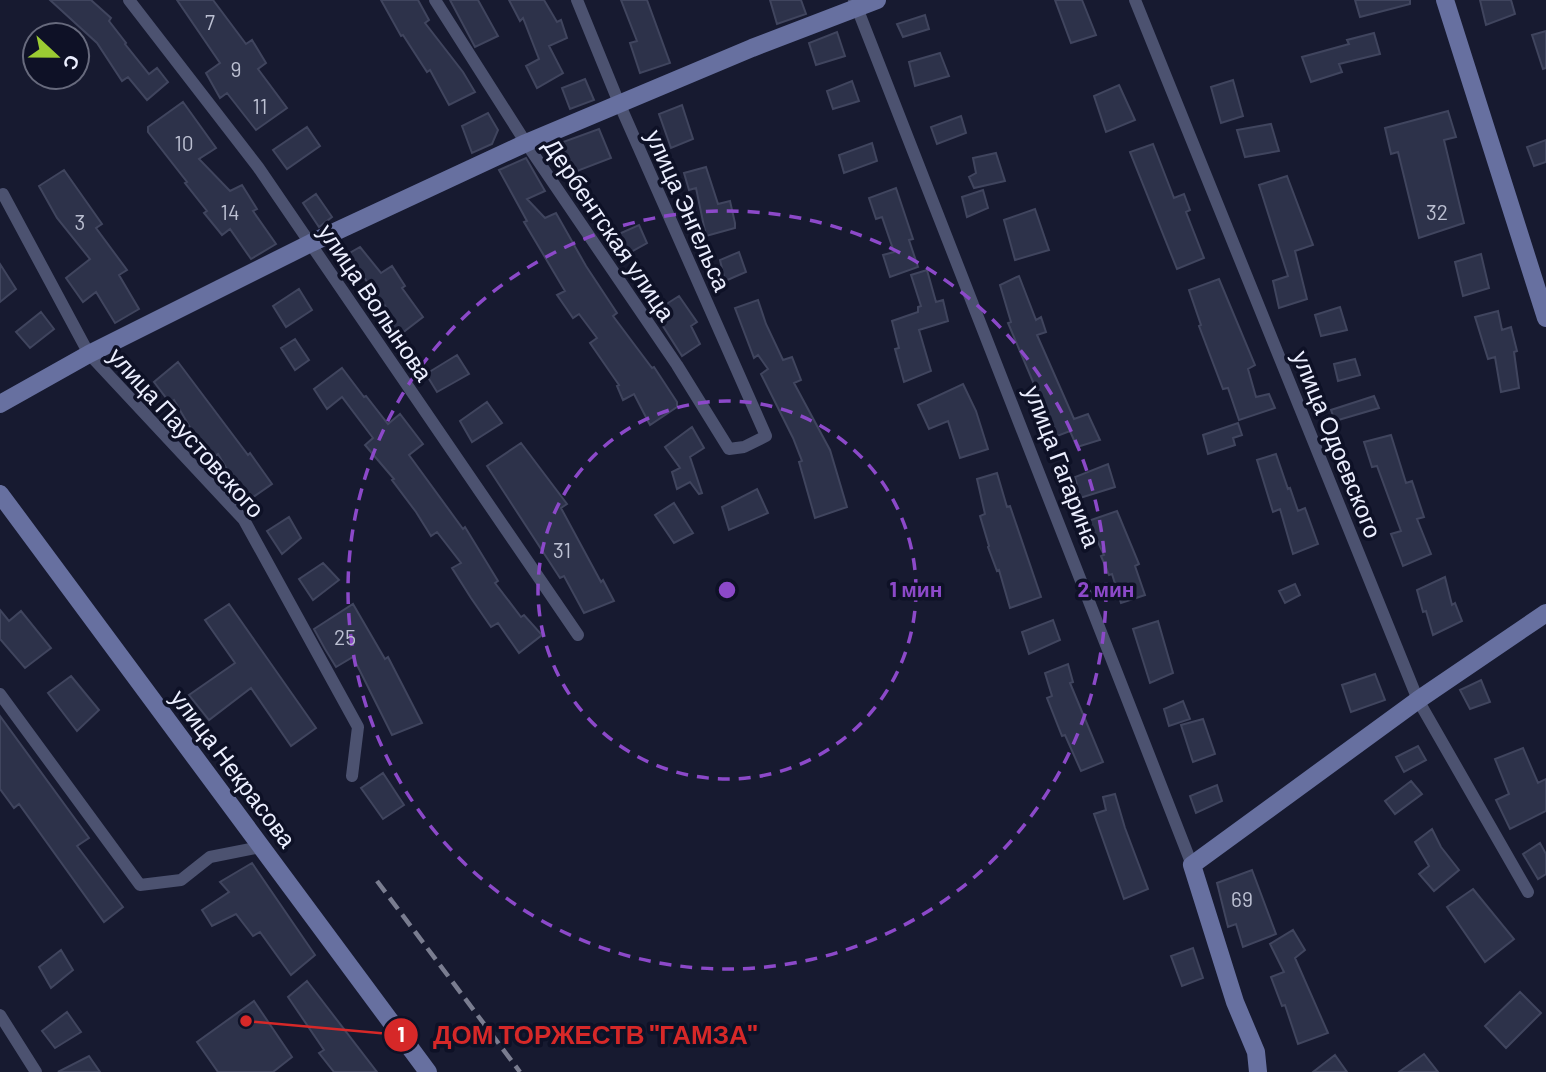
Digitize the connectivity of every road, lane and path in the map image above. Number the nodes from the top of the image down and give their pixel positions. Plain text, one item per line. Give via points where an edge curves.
1 (129, 0) edge
2 (435, 0) edge
3 (577, 0) edge
4 (877, 0) edge
5 (1135, 0) edge
6 (1445, 0) edge
7 (856, 4) edge
8 (619, 103) junction
9 (526, 143) junction
10 (4, 194) dead end
11 (311, 243) junction
12 (1546, 318) edge
13 (89, 354) junction
14 (0, 404) edge
15 (766, 436) joint
16 (0, 494) edge
17 (1546, 613) edge
18 (578, 635) dead end
19 (0, 694) edge
20 (1418, 700) junction
21 (352, 776) dead end
22 (261, 847) junction
23 (1192, 865) junction
24 (1528, 892) dead end
25 (0, 1015) edge
26 (36, 1072) edge
27 (428, 1072) edge
28 (1258, 1072) edge

1 - 11 street, улица Волынова
2 - 9 street, Дербентская улица
3 - 8 street, улица Энгельса
4 - 7 street
5 - 20 street, улица Одоевского
6 - 12 street
7 - 8 street
7 - 23 street, улица Гагарина
8 - 9 street
8 - 15 street, улица Энгельса
9 - 11 street
9 - 15 street, Дербентская улица via 729,449
10 - 13 street, улица Паустовского
11 - 13 street
11 - 18 street, улица Волынова
13 - 14 street
13 - 21 street, улица Паустовского via 244,520 358,727
16 - 22 street, улица Некрасова
17 - 20 street
19 - 22 street via 140,885 181,880 210,857
20 - 23 street
20 - 24 street, улица Одоевского
22 - 27 street, улица Некрасова
23 - 28 street, улица Гагарина via 1235,1002 1256,1052
25 - 26 street

